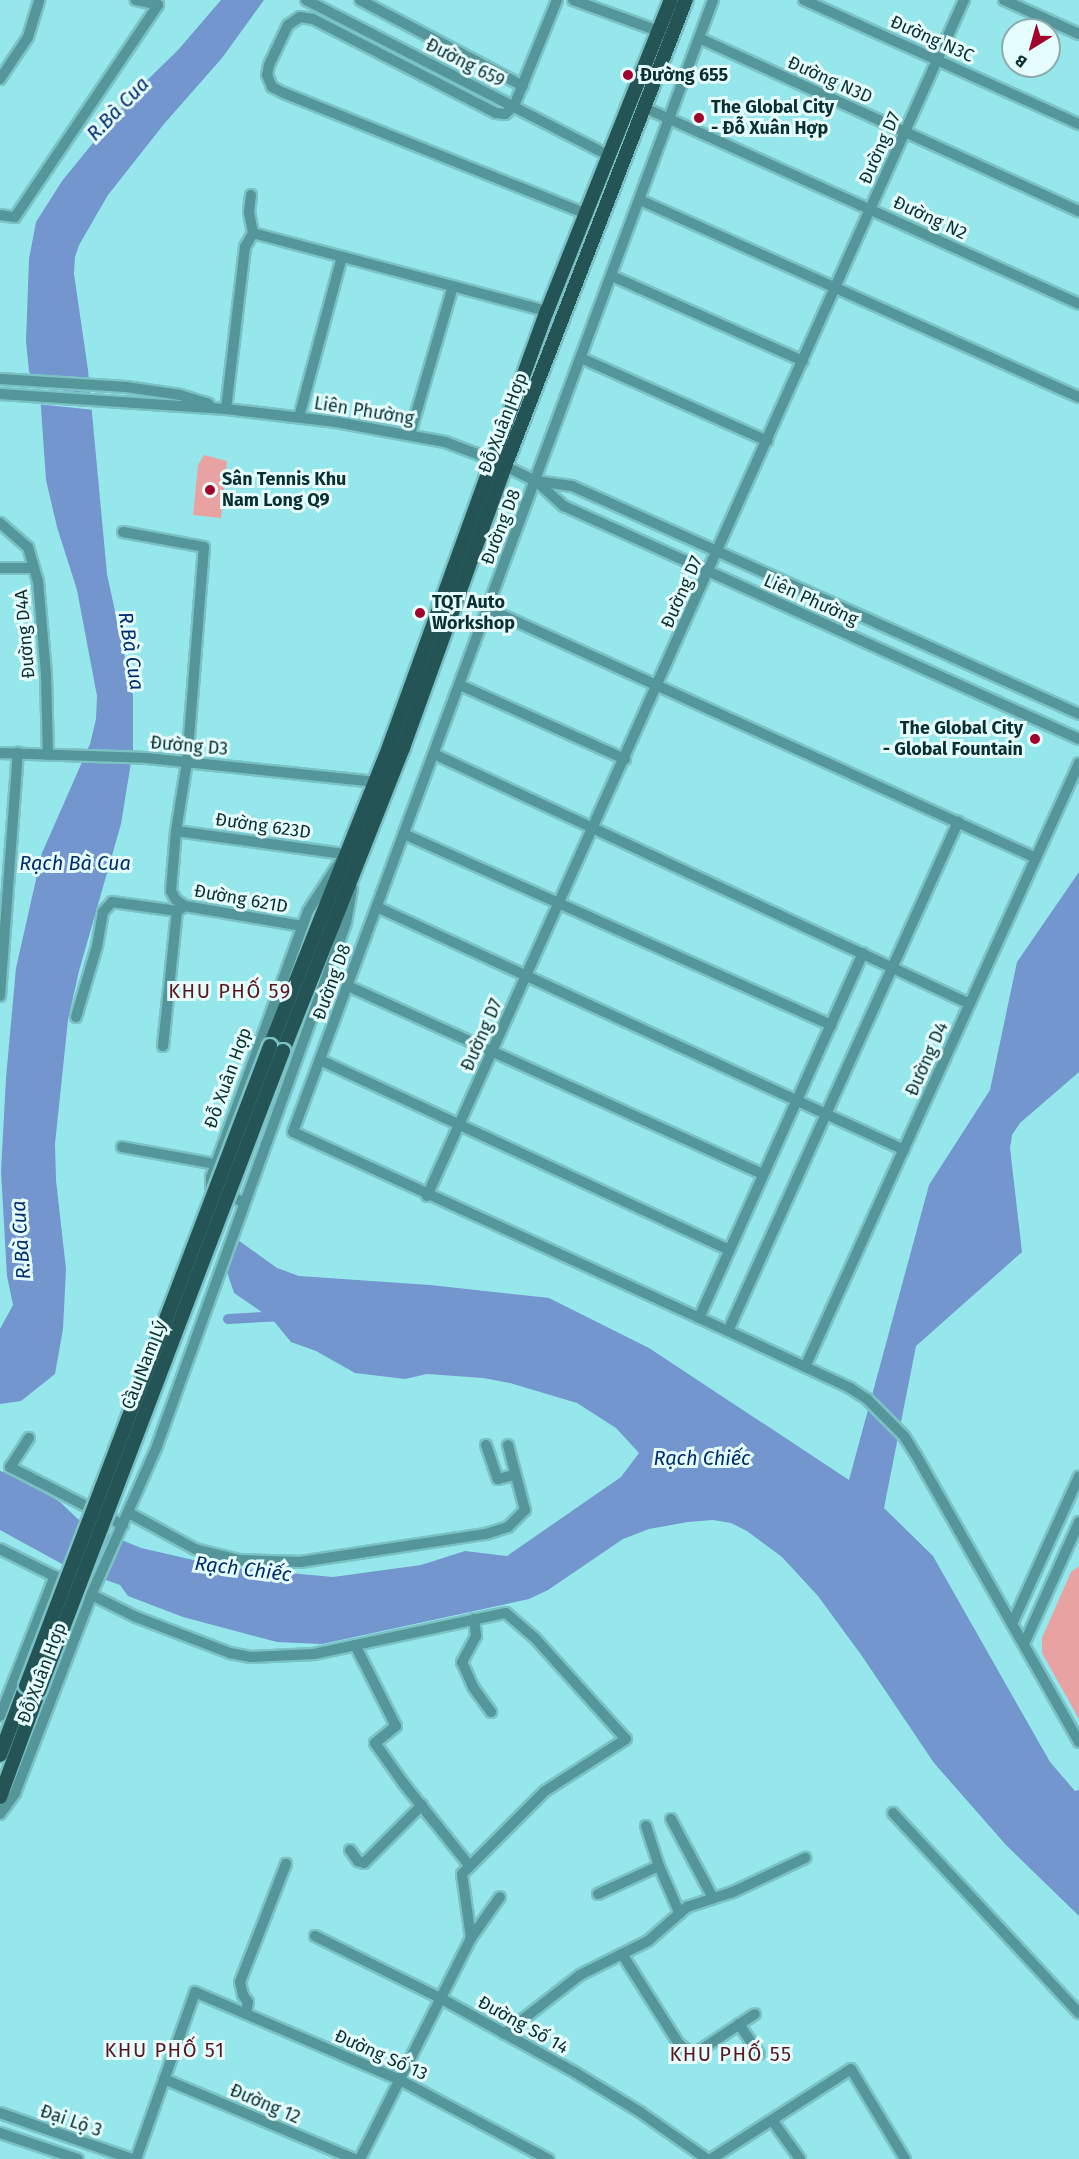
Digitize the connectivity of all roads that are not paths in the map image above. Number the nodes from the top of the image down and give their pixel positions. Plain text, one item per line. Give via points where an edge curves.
1 (39, 0) edge
2 (136, 0) edge
3 (306, 0) edge
4 (360, 0) edge
5 (557, 0) edge
6 (573, 0) edge
7 (671, 0) edge
8 (686, 0) edge
9 (713, 0) edge
10 (804, 0) edge
11 (964, 0) edge
12 (1004, 0) edge
13 (658, 32) junction
14 (1079, 34) edge
15 (699, 38) junction
16 (938, 59) junction
17 (0, 79) edge
18 (523, 86) junction
19 (514, 106) junction
20 (644, 107) junction
21 (670, 118) junction
22 (1079, 124) edge
23 (905, 132) junction
24 (615, 159) junction
25 (251, 195) dead end
26 (640, 200) junction
27 (871, 209) junction
28 (1079, 211) edge
29 (586, 214) junction
30 (0, 215) edge
31 (253, 233) junction
32 (342, 257) junction
33 (612, 276) junction
34 (453, 286) junction
35 (835, 289) junction
36 (1079, 304) edge
37 (547, 311) junction
38 (581, 358) junction
39 (803, 361) junction
40 (0, 379) edge
41 (4, 394) edge
42 (1079, 397) edge
43 (226, 409) junction
44 (299, 417) junction
45 (410, 434) junction
46 (767, 441) junction
47 (499, 463) junction
48 (536, 481) junction
49 (0, 523) edge
50 (123, 532) dead end
51 (718, 552) junction
52 (0, 568) edge
53 (34, 568) junction
54 (709, 572) junction
55 (489, 609) junction
56 (460, 685) junction
57 (658, 686) junction
58 (1079, 714) edge
59 (1079, 740) edge
60 (0, 753) edge
61 (18, 753) junction
62 (434, 754) junction
63 (53, 755) junction
64 (625, 759) junction
65 (188, 762) junction
66 (1079, 763) edge
67 (374, 782) junction
68 (388, 786) junction
69 (958, 822) junction
70 (593, 828) junction
71 (0, 830) edge
72 (12, 830) junction
73 (176, 831) junction
74 (405, 834) junction
75 (351, 857) junction
76 (1036, 858) junction
77 (559, 903) junction
78 (180, 906) junction
79 (377, 907) junction
80 (4, 911) edge
81 (302, 926) junction
82 (863, 953) junction
83 (892, 967) junction
84 (527, 975) junction
85 (348, 986) junction
86 (0, 995) edge
87 (970, 1004) junction
88 (76, 1017) dead end
89 (831, 1025) junction
90 (163, 1046) dead end
91 (276, 1048) joint
92 (492, 1052) junction
93 (320, 1060) junction
94 (797, 1099) junction
95 (826, 1113) junction
96 (459, 1125) junction
97 (123, 1147) dead end
98 (904, 1150) junction
99 (216, 1164) junction
100 (763, 1174) junction
101 (427, 1196) junction
102 (244, 1202) junction
103 (729, 1250) junction
104 (699, 1318) junction
105 (728, 1331) junction
106 (805, 1367) junction
107 (29, 1438) dead end
108 (486, 1445) dead end
109 (508, 1445) dead end
110 (514, 1475) junction
111 (1079, 1476) edge
112 (129, 1513) junction
113 (1079, 1522) edge
114 (123, 1525) junction
115 (0, 1549) edge
116 (55, 1576) junction
117 (92, 1593) junction
118 (474, 1619) junction
119 (1012, 1624) junction
120 (1024, 1644) junction
121 (355, 1645) junction
122 (33, 1689) junction
123 (491, 1712) dead end
124 (0, 1714) edge
125 (1079, 1742) edge
126 (0, 1755) edge
127 (0, 1797) edge
128 (422, 1805) junction
129 (893, 1813) dead end
130 (0, 1814) edge
131 (671, 1819) dead end
132 (646, 1826) dead end
133 (350, 1850) dead end
134 (805, 1858) dead end
135 (286, 1864) dead end
136 (470, 1865) junction
137 (659, 1866) junction
138 (598, 1894) dead end
139 (500, 1897) dead end
140 (713, 1898) junction
141 (680, 1914) junction
142 (315, 1936) dead end
143 (471, 1938) junction
144 (622, 1954) junction
145 (442, 1999) junction
146 (1079, 2013) edge
147 (246, 2014) junction
148 (755, 2014) dead end
149 (740, 2024) junction
150 (504, 2034) junction
151 (759, 2054) dead end
152 (164, 2079) junction
153 (400, 2080) junction
154 (0, 2114) edge
155 (772, 2120) junction
156 (0, 2133) edge
157 (65, 2136) junction
158 (59, 2156) edge
159 (78, 2159) edge
160 (134, 2159) edge
161 (354, 2159) edge
162 (360, 2159) edge
163 (548, 2159) edge
164 (709, 2159) edge
165 (800, 2159) edge
166 (905, 2159) edge

1 - 17 street via 28,37
2 - 30 street via 158,5 15,217
3 - 19 street, Đường 659
4 - 18 street
5 - 18 street
6 - 13 street
7 - 13 main road, Đỗ Xuân Hợp
8 - 20 main road, Đỗ Xuân Hợp
9 - 15 street, Đường D8
10 - 16 street, Đường N3C
11 - 16 street, Đường D7
12 - 14 street
13 - 24 main road, Đỗ Xuân Hợp
15 - 21 street, Đường D8
15 - 23 street, Đường N3D
16 - 22 street, Đường N3C
16 - 23 street, Đường D7
18 - 19 street
19 - 24 street, Đường 659
19 - 29 street via 505,114 496,113 313,19 300,17 288,25 267,75 272,87
20 - 21 street, Đường N2
20 - 24 main road, Đỗ Xuân Hợp
21 - 26 street, Đường D8
21 - 27 street, Đường N2
23 - 27 street, Đường D7
23 - 28 street, Đường N3D
24 - 29 main road, Đỗ Xuân Hợp
24 - 47 main road, Đỗ Xuân Hợp
25 - 31 street
26 - 33 street, Đường D8
26 - 35 street
27 - 35 street, Đường D7
27 - 36 street, Đường N2
29 - 37 main road, Đỗ Xuân Hợp
31 - 32 street
31 - 43 street via 245,247
32 - 34 street
32 - 44 street
33 - 38 street, Đường D8
33 - 39 street
34 - 37 street
34 - 45 street
35 - 39 street, Đường D7
35 - 42 street
37 - 47 main road, Đỗ Xuân Hợp
38 - 46 street
38 - 48 street, Đường D8
39 - 46 street, Đường D7
40 - 43 street, Liên Phường via 126,387 180,395
41 - 43 street, Liên Phường
43 - 44 street, Liên Phường
44 - 45 street, Liên Phường
45 - 47 street, Liên Phường via 458,445
46 - 51 street, Đường D7
47 - 48 street, Liên Phường
47 - 67 main road, Đỗ Xuân Hợp
47 - 68 main road, Đỗ Xuân Hợp
48 - 51 street, Liên Phường via 572,486
48 - 54 street, Liên Phường via 564,506
48 - 55 street, Đường D8
49 - 53 street, Đường D4A via 28,547
50 - 65 street via 204,547
51 - 54 street, Đường D7
51 - 58 street, Liên Phường
52 - 53 street
53 - 63 street, Đường D4A
54 - 57 street, Đường D7
54 - 59 street, Liên Phường
55 - 56 street, Đường D8
55 - 57 street
56 - 62 street, Đường D8
56 - 64 street
57 - 64 street, Đường D7
57 - 69 street
60 - 61 street, Đường D3
61 - 63 street, Đường D3
61 - 72 street
62 - 70 street
62 - 74 street, Đường D8
63 - 65 street, Đường D3
64 - 70 street, Đường D7
65 - 67 street, Đường D3
65 - 73 street
66 - 76 street, Đường D4
67 - 68 main road
67 - 75 main road, Đỗ Xuân Hợp
68 - 75 main road, Đỗ Xuân Hợp
69 - 76 street
69 - 83 street
70 - 77 street, Đường D7
70 - 82 street
71 - 72 street
72 - 80 street
73 - 75 street, Đường 623D
73 - 78 street via 171,891
74 - 77 street
74 - 79 street, Đường D8
75 - 81 street, Đỗ Xuân Hợp via 308,911
75 - 91 main road, Đỗ Xuân Hợp
75 - 102 street, Đỗ Xuân Hợp via 346,923
76 - 87 street, Đường D4
77 - 84 street, Đường D7
77 - 89 street
78 - 81 street, Đường 621D
78 - 88 street, Đường 621D via 112,902 104,912
78 - 90 street
79 - 84 street
79 - 85 street, Đường D8
80 - 86 street
81 - 99 street, Đỗ Xuân Hợp
82 - 83 street
82 - 89 street
83 - 87 street
83 - 95 street
84 - 92 street, Đường D7
84 - 94 street
85 - 92 street
85 - 93 street, Đường D8
87 - 98 street, Đường D4
89 - 94 street
91 - 122 main road, Cầu Nam Lý, bridge
92 - 96 street, Đường D7
92 - 100 street
93 - 96 street
93 - 101 street, Đường D8 via 293,1132
94 - 95 street
94 - 100 street
95 - 98 street
95 - 105 street
96 - 101 street, Đường D7
96 - 103 street
97 - 99 street
98 - 106 street, Đường D4
99 - 102 street, Đỗ Xuân Hợp via 211,1186
100 - 103 street
101 - 104 street
102 - 112 street, Đỗ Xuân Hợp via 157,1446
103 - 104 street
104 - 105 street
105 - 106 street
106 - 119 street via 867,1399 904,1436
107 - 114 street via 10,1467
108 - 110 street via 498,1479
109 - 110 street
110 - 112 street via 525,1510 515,1523 500,1531 300,1562 239,1560 195,1549
111 - 119 street
112 - 114 street, Đỗ Xuân Hợp
113 - 120 street
114 - 117 street, Đỗ Xuân Hợp
115 - 116 street
116 - 117 street
116 - 124 street, Đỗ Xuân Hợp
117 - 121 street via 136,1617 230,1653 292,1657
117 - 130 street, Đỗ Xuân Hợp via 15,1793
118 - 121 street
118 - 123 street via 476,1636 462,1662 473,1687
118 - 136 street via 506,1613 534,1637 626,1739 545,1791
119 - 120 street
120 - 125 street
121 - 128 street via 396,1726 375,1743
122 - 126 main road, Đỗ Xuân Hợp
122 - 127 main road, Đỗ Xuân Hợp
128 - 133 street via 364,1863
128 - 136 street
129 - 146 street
131 - 140 street
132 - 137 street
134 - 140 street
135 - 147 street via 240,1983 248,2002
136 - 143 street via 462,1874
137 - 138 street
137 - 141 street
139 - 143 street
140 - 141 street via 687,1907
141 - 144 street via 648,1941
142 - 145 street, Đường Số 14
143 - 145 street
144 - 149 street via 679,2044 693,2055
144 - 150 street via 580,1976
145 - 150 street, Đường Số 14
145 - 153 street
147 - 152 street, Đường Số 13 via 195,1992
147 - 153 street, Đường Số 13
148 - 149 street
149 - 151 street
150 - 164 street, Đường Số 14 via 631,2107
152 - 160 street
152 - 161 street, Đường 12
153 - 162 street
153 - 163 street, Đường Số 13
154 - 157 street, Đại Lộ 3
155 - 164 street
155 - 165 street
155 - 166 street via 851,2068
156 - 158 street, Đại Lộ 3
157 - 158 street
157 - 160 street, Đại Lộ 3
158 - 159 street, Đại Lộ 3

